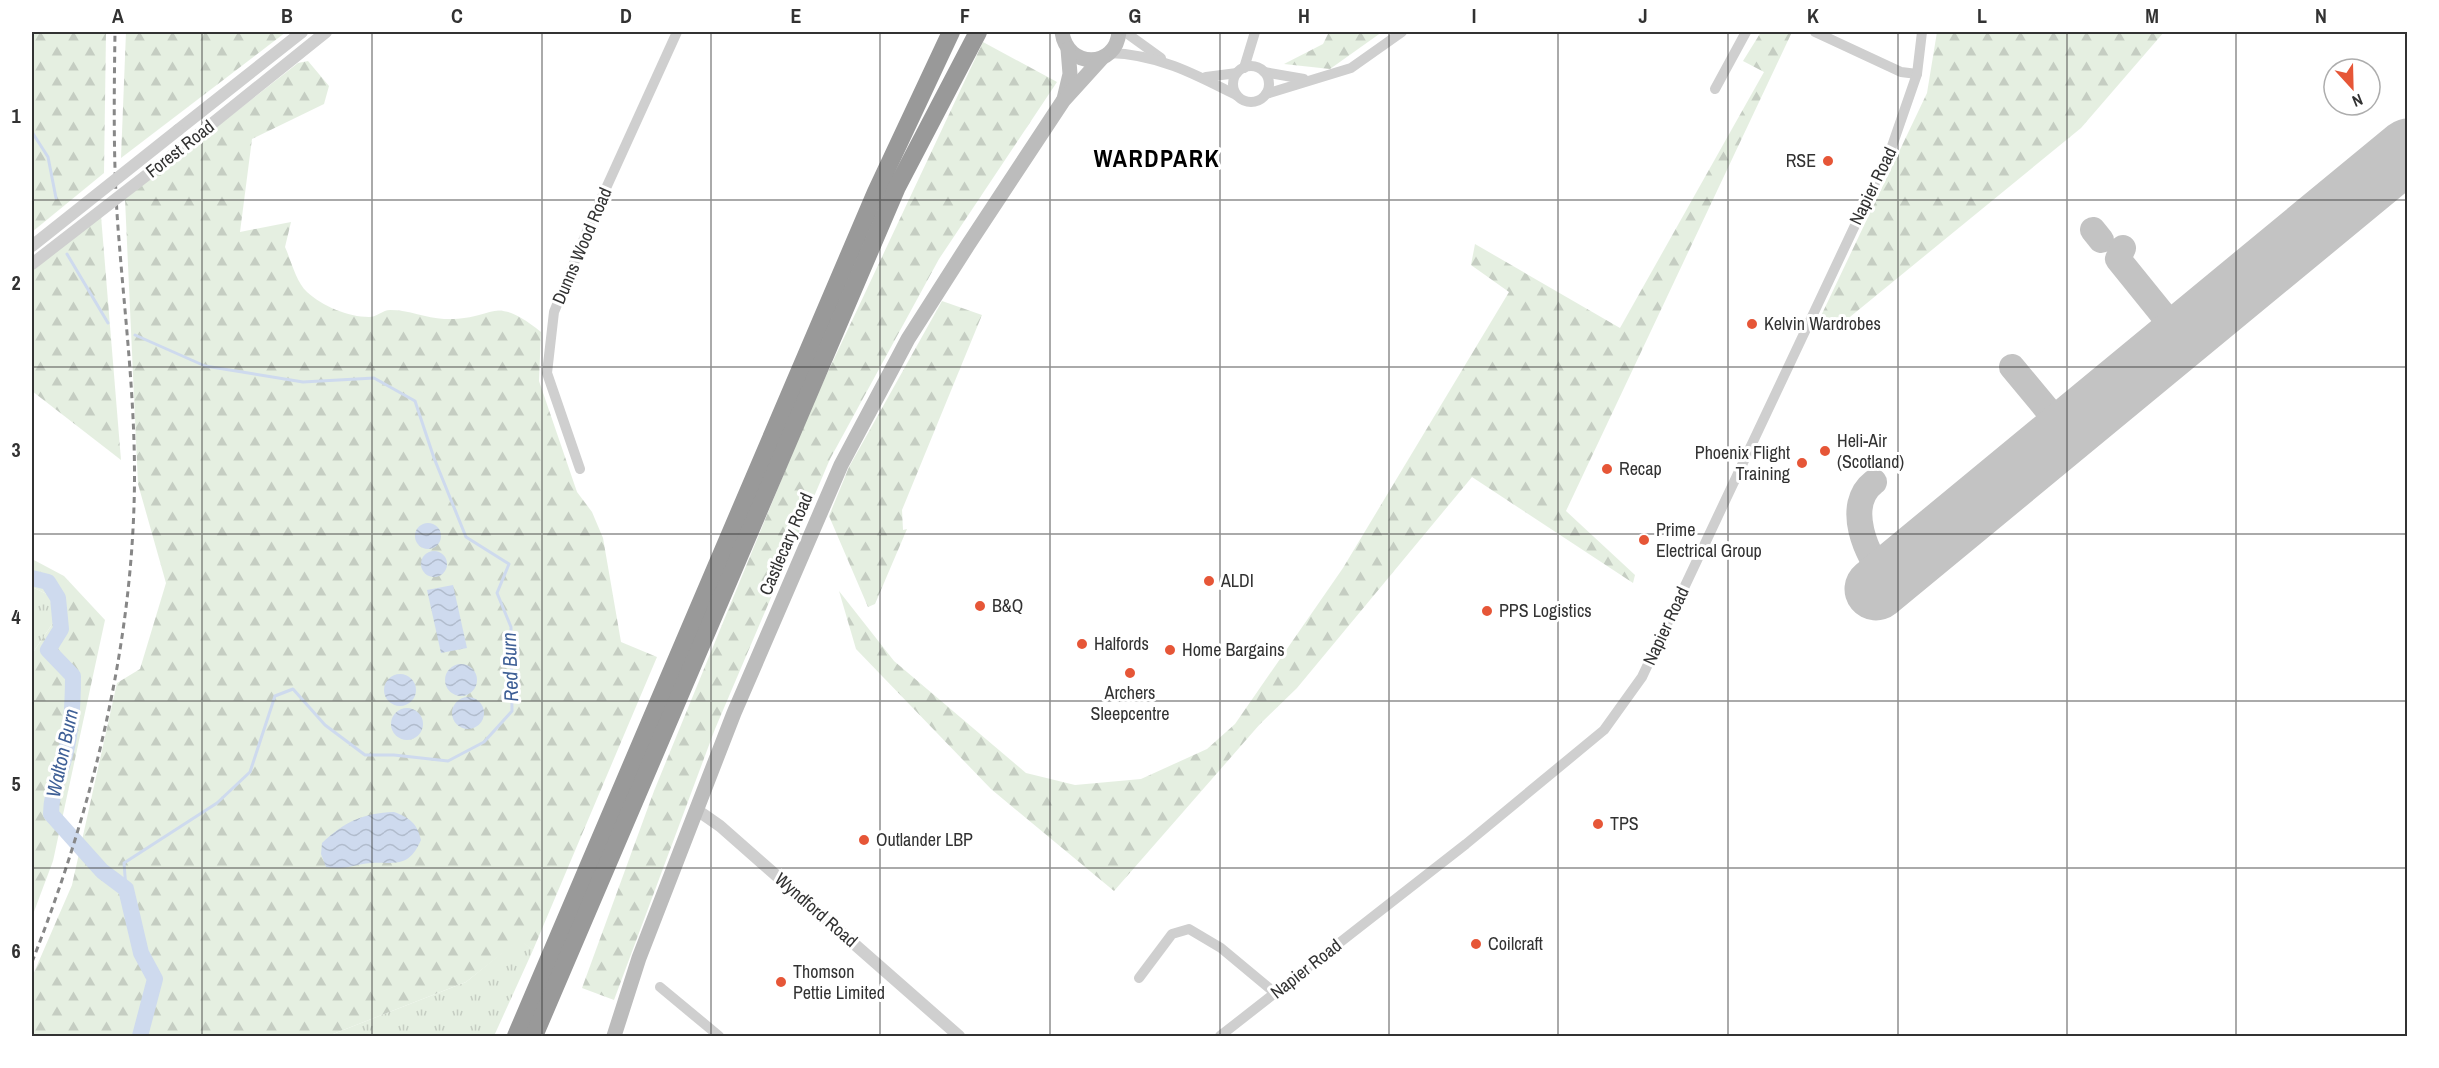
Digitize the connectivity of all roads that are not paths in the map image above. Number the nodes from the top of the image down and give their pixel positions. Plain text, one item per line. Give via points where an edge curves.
1 (302, 32) edge
2 (326, 32) edge
3 (677, 32) edge
4 (951, 32) edge
5 (1119, 32) edge
6 (1125, 32) edge
7 (1402, 32) edge
8 (1746, 32) edge
9 (1815, 32) edge
10 (1922, 32) edge
11 (1254, 33) edge
12 (977, 35) edge
13 (1062, 38) edge
14 (1105, 56) junction
15 (1169, 63) junction
16 (1240, 70) junction
17 (1262, 71) junction
18 (1917, 74) junction
19 (1202, 77) junction
20 (1319, 78) junction
21 (1715, 89) dead end
22 (1266, 94) junction
23 (1236, 95) junction
24 (1063, 101) junction
25 (32, 246) edge
26 (32, 264) edge
27 (580, 469) dead end
28 (697, 810) junction
29 (1139, 978) dead end
30 (660, 987) dead end
31 (1275, 993) junction
32 (516, 1036) edge
33 (534, 1036) edge
34 (614, 1036) edge
35 (719, 1036) edge
36 (959, 1036) edge
37 (1220, 1036) edge

1 - 25 street, Forest Road, bridge
2 - 26 street, Forest Road, bridge
3 - 27 street, Dunns Wood Road via 554,312 547,373
4 - 32 highway via 876,192
5 - 14 main road, Castlecary Road via 1117,43
6 - 15 street
7 - 20 street via 1351,68
8 - 21 street
9 - 18 street via 1901,72
10 - 18 street, Napier Road
11 - 16 street
11 - 17 street
12 - 33 highway via 897,187
13 - 14 main road via 1074,55 1087,60
13 - 24 main road, Castlecary Road via 1070,74
14 - 15 street via 1136,54
14 - 24 main road, Castlecary Road
15 - 19 street
16 - 17 street
16 - 19 street via 1220,77
16 - 23 street via 1233,84
17 - 20 street via 1298,79
17 - 22 street via 1268,81
18 - 31 street, Napier Road via 1891,149 1642,677 1604,730
19 - 23 street
20 - 22 street
22 - 23 street via 1251,102
24 - 28 main road, Castlecary Road via 908,339 841,465 734,713
28 - 34 main road, Castlecary Road via 639,958
28 - 36 street, Wyndford Road
29 - 31 street via 1172,934 1189,929 1221,948
30 - 35 street
31 - 37 street, Napier Road

